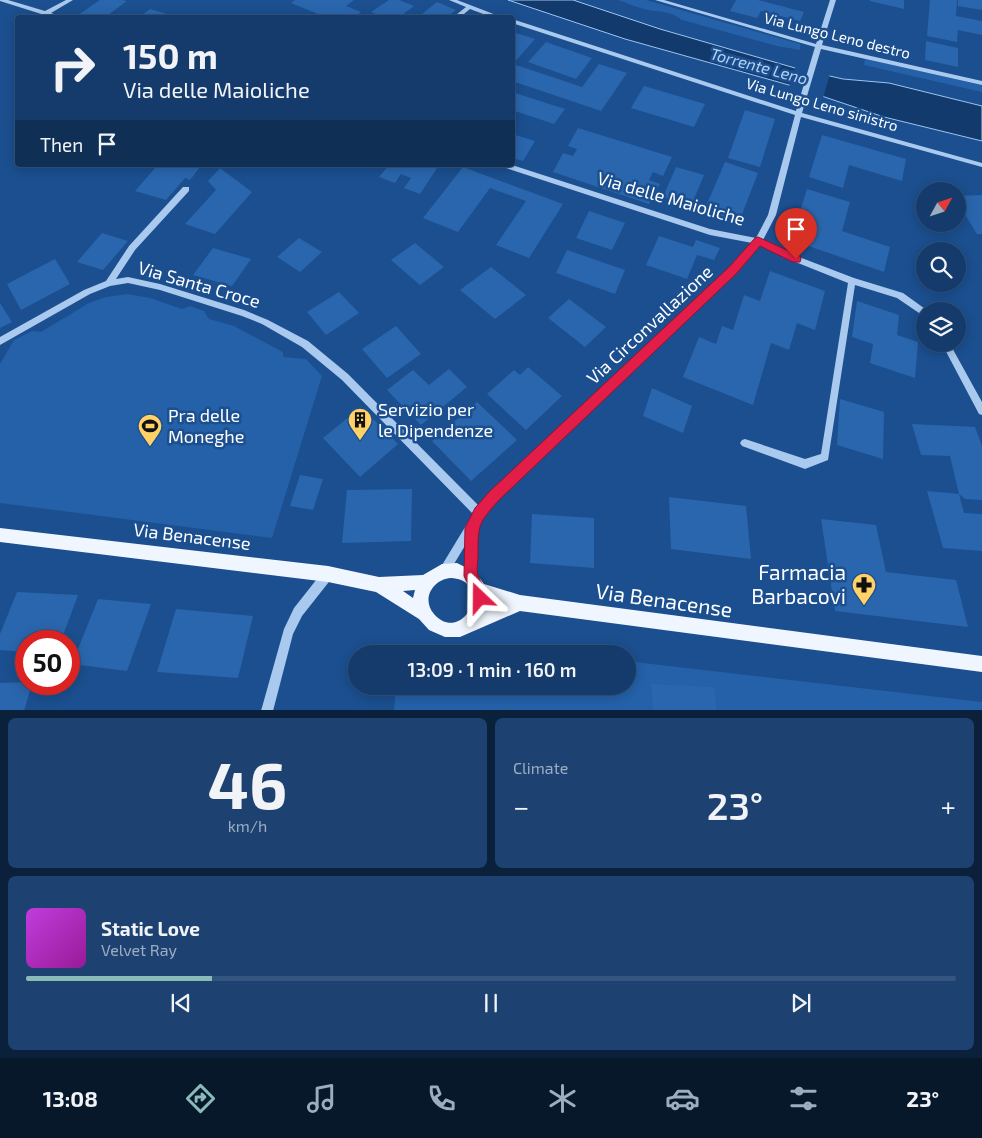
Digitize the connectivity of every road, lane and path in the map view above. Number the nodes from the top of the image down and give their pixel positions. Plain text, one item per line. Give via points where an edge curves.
1 (2, 0) edge
2 (70, 0) edge
3 (452, 0) edge
4 (658, 0) edge
5 (833, 0) edge
6 (468, 7) junction
7 (46, 12) junction
8 (54, 15) edge
9 (459, 15) edge
10 (492, 15) edge
11 (515, 22) edge
12 (818, 46) junction
13 (982, 83) edge
14 (798, 114) junction
15 (982, 165) edge
16 (512, 167) edge
17 (186, 189) dead end
18 (758, 241) junction
19 (852, 281) junction
20 (109, 283) junction
21 (916, 306) edge
22 (0, 341) edge
23 (950, 352) edge
24 (982, 411) edge
25 (745, 443) dead end
26 (480, 513) junction
27 (471, 528) junction
28 (0, 535) edge
29 (444, 570) junction
30 (328, 574) junction
31 (428, 582) junction
32 (475, 583) junction
33 (379, 585) junction
34 (520, 604) junction
35 (425, 614) junction
36 (470, 623) junction
37 (982, 664) edge
38 (267, 710) edge

1 - 7 street
2 - 7 street
3 - 6 street
4 - 12 street, Via Lungo Leno destro
5 - 12 street, Via Circonvallazione
6 - 9 street
6 - 10 street
7 - 8 street
11 - 14 street, Via Lungo Leno sinistro
12 - 13 street, Via Lungo Leno destro
12 - 14 street, Via Circonvallazione
14 - 15 street, Via Lungo Leno sinistro
14 - 18 street, Via Circonvallazione via 772,215
16 - 18 street, Via delle Maioliche via 710,232
17 - 20 street via 132,248
18 - 19 street, Via delle Maioliche
18 - 26 street, Via Circonvallazione via 733,270 494,496
19 - 21 street, Via delle Maioliche via 900,295
19 - 25 street via 825,457 805,464
20 - 22 street, Via Santa Croce
20 - 26 street, Via Santa Croce via 128,280 160,287 244,313 305,344 345,377
23 - 24 street
26 - 27 street, Via Circonvallazione
27 - 29 street, Via Circonvallazione
27 - 32 street
28 - 30 main road, Via Benacense
29 - 31 main road
29 - 32 main road, Via Benacense via 454,568 463,571
30 - 33 main road, Via Benacense
30 - 38 street via 298,612 288,632
31 - 33 main road, Via Benacense
31 - 35 main road via 422,598
32 - 34 main road, Via Benacense
32 - 36 main road via 479,608
33 - 35 main road, Via Benacense
34 - 36 main road, Via Benacense
34 - 37 main road, Via Benacense
35 - 36 main road, Via Benacense via 430,622 445,630

